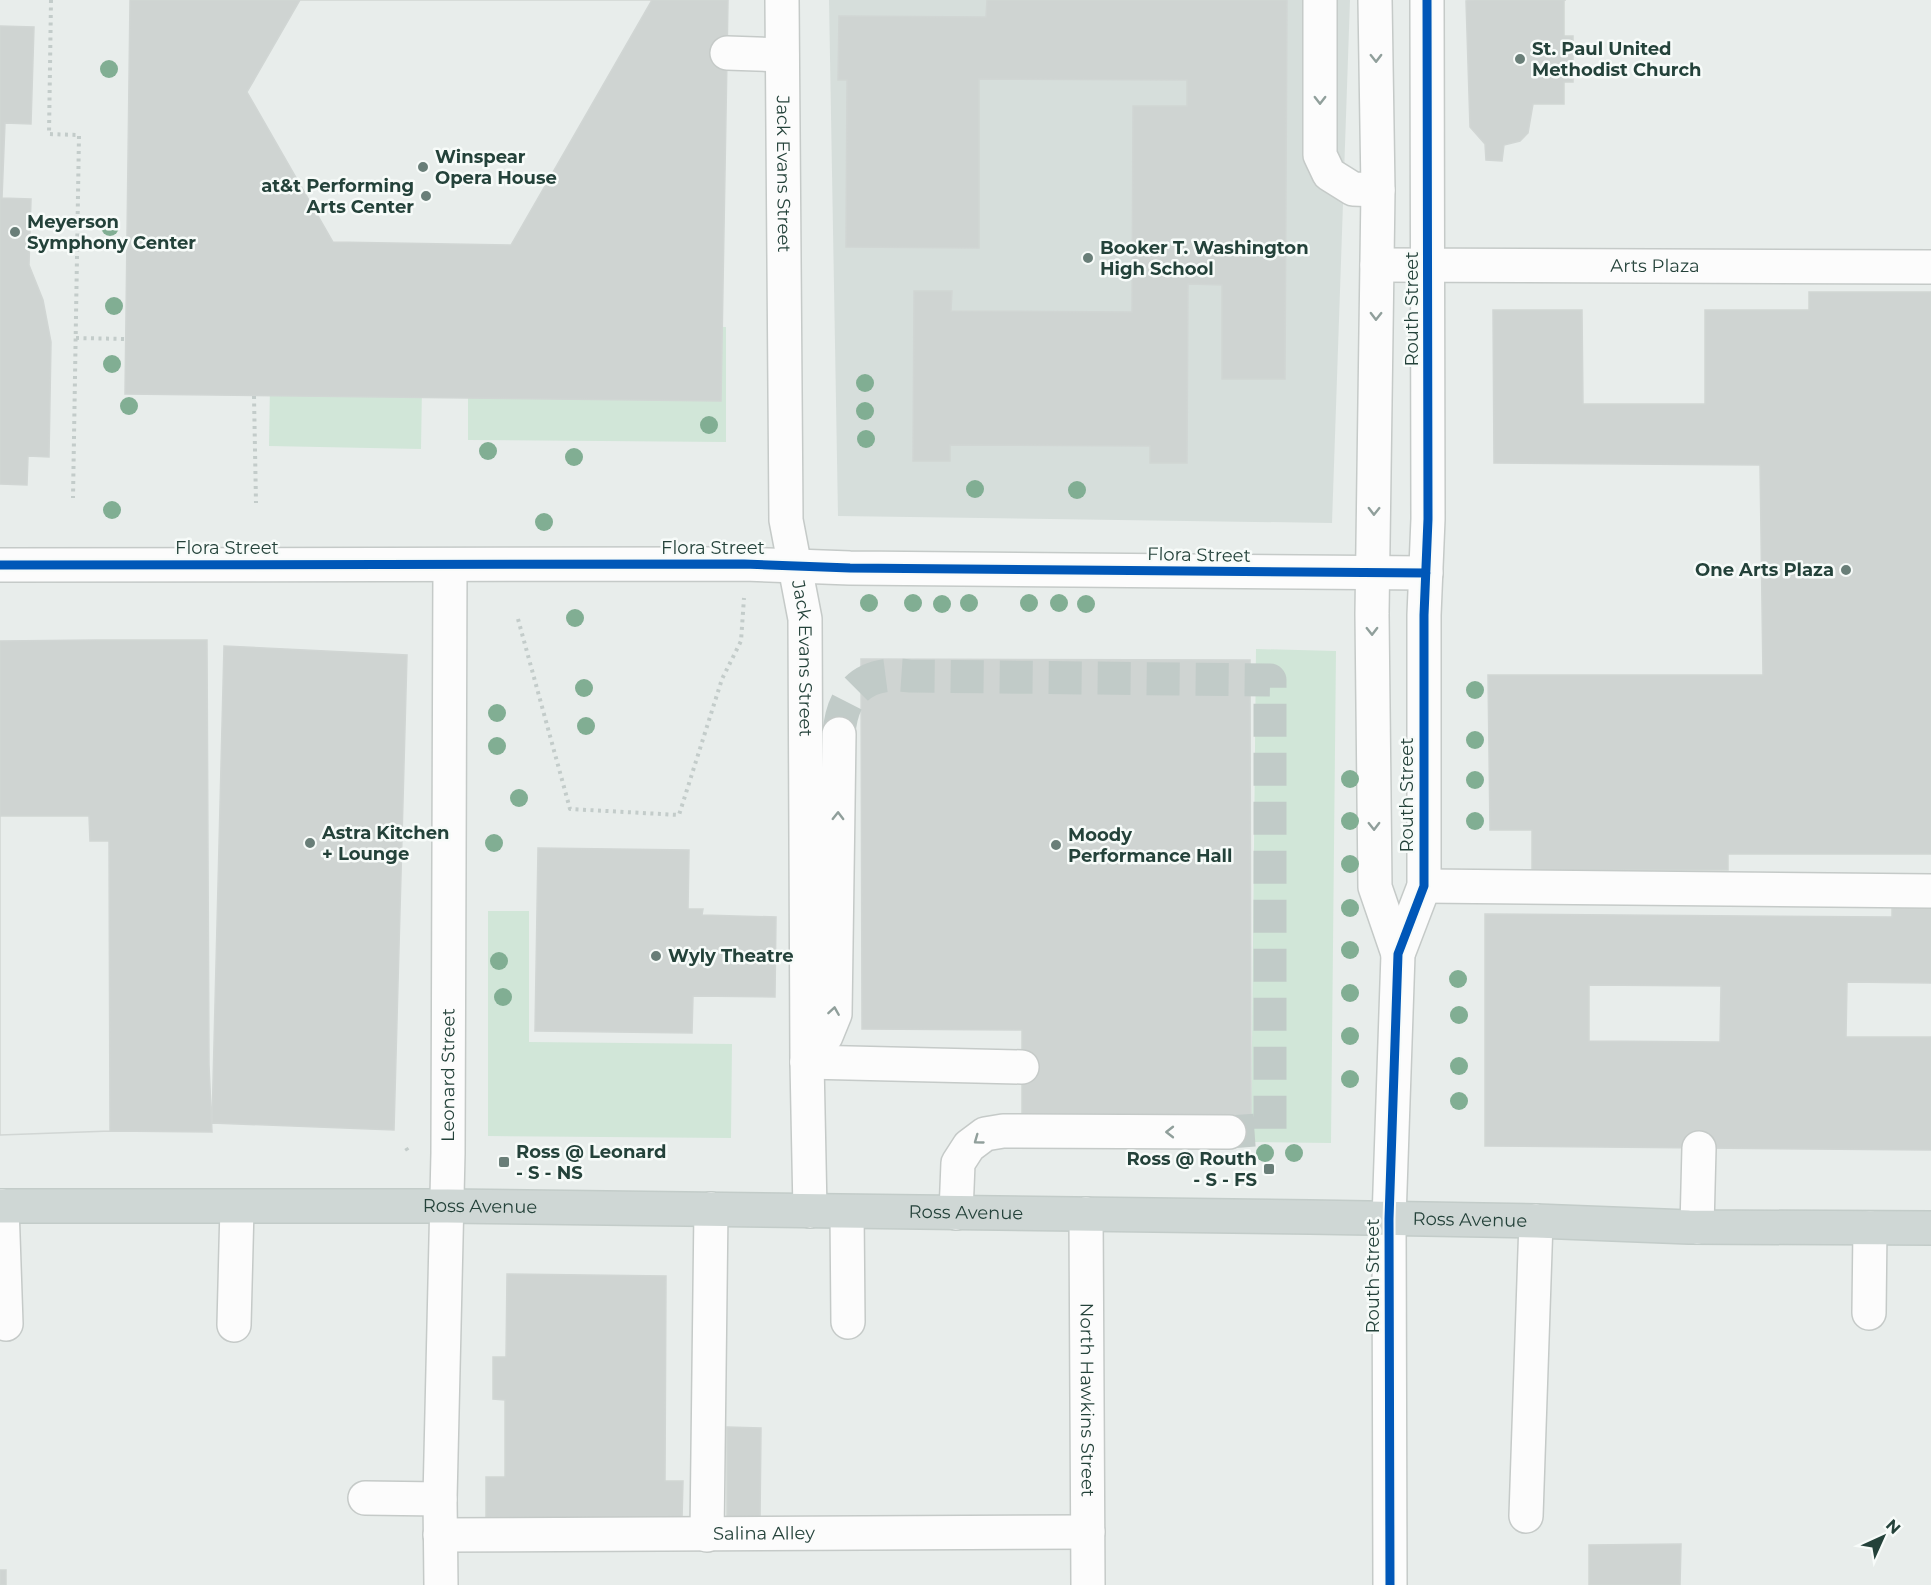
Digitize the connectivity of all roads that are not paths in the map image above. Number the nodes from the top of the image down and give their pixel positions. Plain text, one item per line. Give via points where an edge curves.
1 (782, 0) edge
2 (1320, 0) edge
3 (1375, 0) edge
4 (1427, 0) edge
5 (727, 52) dead end
6 (782, 55) junction
7 (1378, 190) junction
8 (1377, 265) junction
9 (1428, 265) junction
10 (1931, 267) edge
11 (0, 565) edge
12 (450, 565) junction
13 (795, 565) junction
14 (1373, 573) junction
15 (1426, 573) junction
16 (839, 734) tunnel mouth
17 (1424, 886) junction
18 (1931, 891) edge
19 (1398, 954) junction
20 (807, 1062) junction
21 (1022, 1067) dead end
22 (1229, 1132) tunnel mouth
23 (1699, 1148) dead end
24 (1, 1206) edge
25 (447, 1206) junction
26 (237, 1207) junction
27 (711, 1209) junction
28 (810, 1211) junction
29 (848, 1212) junction
30 (956, 1213) junction
31 (1086, 1214) junction
32 (1389, 1219) junction
33 (1536, 1221) junction
34 (1697, 1227) junction
35 (1870, 1228) junction
36 (1931, 1228) edge
37 (1869, 1313) dead end
38 (848, 1322) dead end
39 (6, 1324) dead end
40 (234, 1325) dead end
41 (364, 1498) dead end
42 (440, 1499) junction
43 (1526, 1516) dead end
44 (1088, 1532) junction
45 (440, 1535) junction
46 (707, 1535) junction
47 (441, 1585) edge
48 (1088, 1585) edge
49 (1390, 1585) edge

1 - 6 street, Jack Evans Street
2 -> 7 street via 1320,155 1329,174 1353,189
3 -> 7 street, Routh Street
4 - 9 street, Routh Street
5 - 6 street
6 - 13 street, Jack Evans Street via 786,519
7 - 8 street, Routh Street
8 - 9 street, Arts Plaza
8 -> 14 street, Routh Street
9 - 10 street, Arts Plaza
9 - 15 street, Routh Street
11 - 12 street, Flora Street
12 - 13 street, Flora Street
12 - 25 street, Leonard Street
13 - 14 street, Flora Street
13 - 20 street, Jack Evans Street via 805,619
14 - 15 street, Flora Street
14 -> 19 street, Routh Street via 1375,887
15 - 17 street, Routh Street
20 -> 16 street via 826,1036 835,1014
17 - 18 street
17 - 19 street, Routh Street
19 - 32 street, Routh Street
20 - 21 street
20 - 28 street, Jack Evans Street
22 -> 30 street via 985,1134 969,1146 958,1163
23 - 34 street
24 - 26 main road, Ross Avenue
24 - 39 street
25 - 26 main road, Ross Avenue
25 - 27 main road, Ross Avenue
25 - 42 street, Leonard Street
26 - 40 street
27 - 28 main road, Ross Avenue
27 - 46 street
28 - 29 main road, Ross Avenue
29 - 30 main road, Ross Avenue
29 - 38 street
30 - 31 main road, Ross Avenue
31 - 32 main road, Ross Avenue
31 - 44 street, North Hawkins Street
32 - 33 main road, Ross Avenue
32 - 49 street, Routh Street
33 - 34 main road, Ross Avenue
33 - 43 street
34 - 35 main road, Ross Avenue
35 - 36 main road, Ross Avenue
35 - 37 street
41 - 42 street
42 - 45 street, Leonard Street
44 - 46 street, Salina Alley
44 - 48 street, North Hawkins Street
45 - 46 street, Salina Alley
45 - 47 street, Leonard Street

